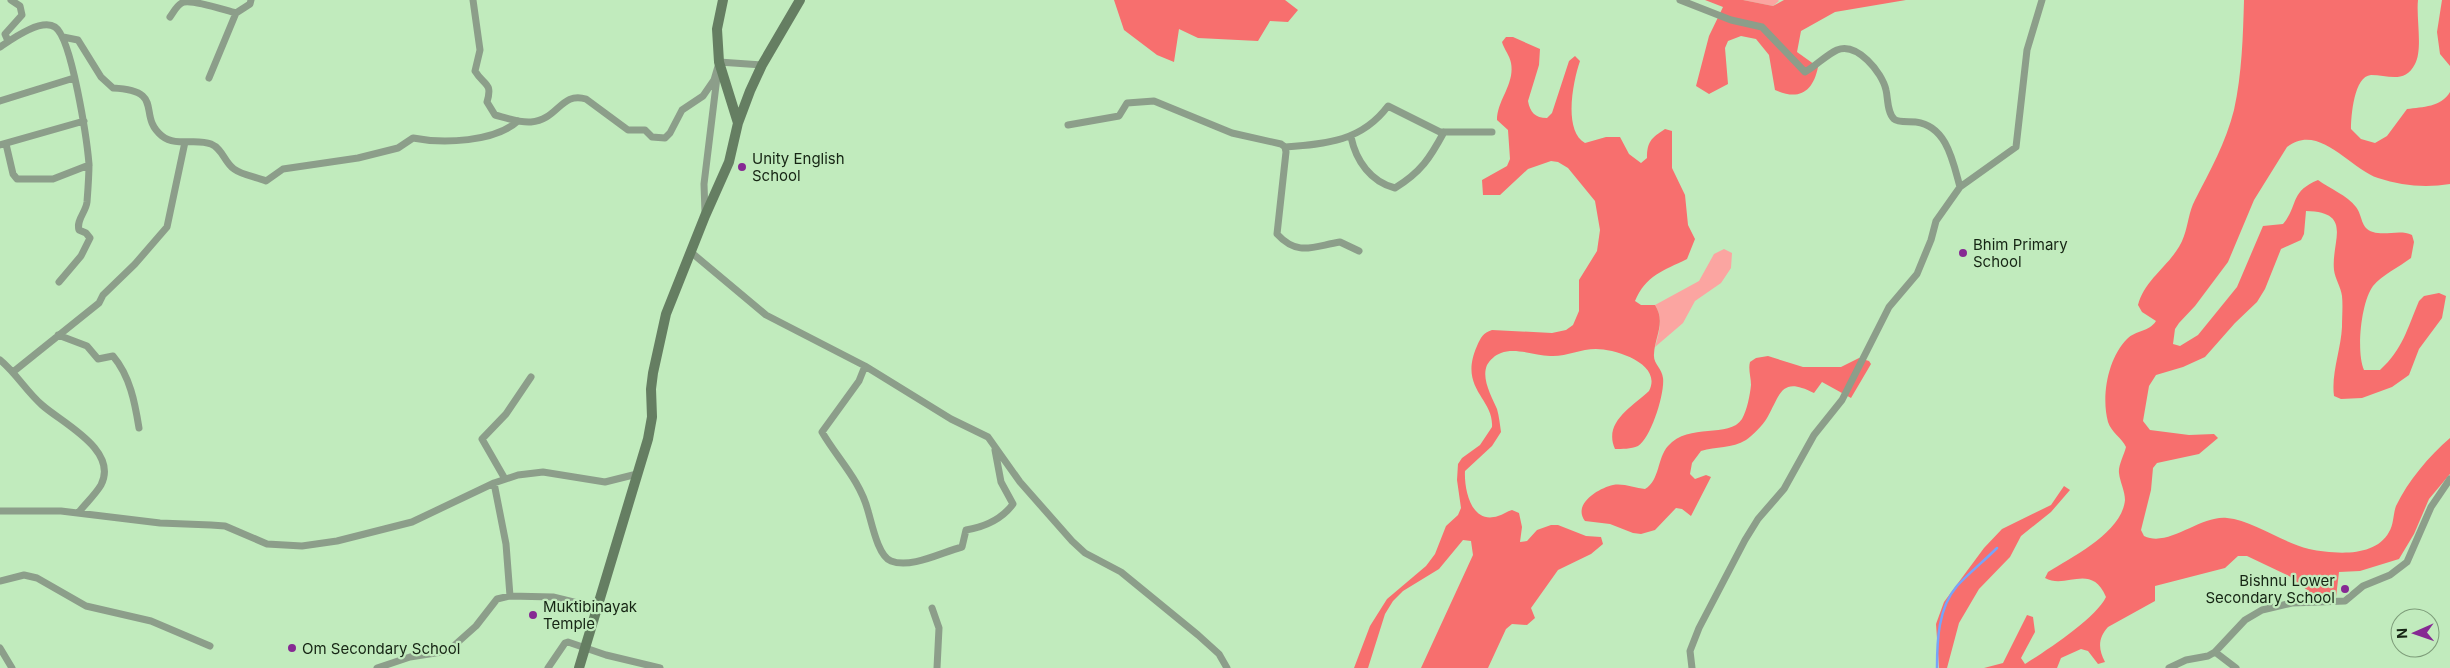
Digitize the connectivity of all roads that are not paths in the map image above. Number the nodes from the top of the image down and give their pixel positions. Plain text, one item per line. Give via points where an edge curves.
1 (11, 0) edge
2 (251, 0) edge
3 (472, 0) edge
4 (723, 0) edge
5 (800, 0) edge
6 (1680, 0) edge
7 (2042, 0) edge
8 (236, 14) junction
9 (170, 17) dead end
10 (63, 38) junction
11 (8, 41) junction
12 (0, 47) edge
13 (719, 62) junction
14 (762, 66) junction
15 (74, 78) junction
16 (210, 78) dead end
17 (0, 101) edge
18 (84, 121) junction
19 (518, 121) junction
20 (738, 123) junction
21 (1068, 125) dead end
22 (1444, 132) junction
23 (1492, 132) dead end
24 (1351, 137) junction
25 (185, 142) junction
26 (3, 144) edge
27 (1285, 147) junction
28 (89, 165) junction
29 (1960, 187) junction
30 (705, 216) junction
31 (1359, 251) dead end
32 (692, 253) junction
33 (59, 282) dead end
34 (58, 335) junction
35 (0, 360) edge
36 (865, 366) junction
37 (13, 372) junction
38 (532, 377) dead end
39 (139, 428) dead end
40 (994, 446) junction
41 (637, 474) junction
42 (505, 479) junction
43 (2450, 480) edge
44 (494, 483) junction
45 (0, 511) edge
46 (79, 512) junction
47 (0, 581) edge
48 (510, 596) junction
49 (598, 608) junction
50 (932, 608) dead end
51 (210, 646) dead end
52 (0, 648) edge
53 (586, 649) junction
54 (2215, 652) junction
55 (392, 667) edge
56 (12, 668) edge
57 (378, 668) edge
58 (548, 668) edge
59 (578, 668) edge
60 (660, 668) edge
61 (937, 668) edge
62 (1227, 668) edge
63 (1692, 668) edge
64 (2169, 668) edge
65 (2236, 668) edge

1 - 11 street via 20,6 22,15 5,34
2 - 8 street
3 - 19 street via 480,50 475,70 491,91 487,102 495,114
4 - 13 street via 717,29
5 - 14 street
6 - 29 street via 1731,20 1762,27 1805,72 1838,50 1848,49 1862,56 1876,70 1886,88 1892,117 1896,121 1918,122 1935,130 1949,148
7 - 29 street via 2026,50 2016,147
8 - 9 street via 185,2 178,5
8 - 16 street
10 - 11 street via 57,28 43,26 30,28
10 - 15 street
10 - 25 street via 78,40 102,78 113,88 140,93 148,104 159,134 172,141
11 - 12 street
13 - 14 street
13 - 19 street via 714,80 703,96 682,110 665,138 652,137 644,130 628,130 578,96 569,98 548,117 529,123
13 - 20 street
13 - 30 street via 704,184
14 - 20 street
15 - 17 street
15 - 18 street
18 - 26 street
18 - 28 street
19 - 25 street via 508,130 479,137 429,142 413,138 398,148 358,158 283,169 266,181 235,170 222,152 210,143
20 - 30 street via 729,162
21 - 27 street via 1119,116 1127,103 1154,101 1232,133
22 - 23 street
22 - 24 street via 1388,106 1376,121
22 - 24 street via 1415,176 1395,188 1382,185 1364,167
24 - 27 street
25 - 34 street via 167,227 103,295 100,303
26 - 28 street via 17,179 53,179
27 - 31 street via 1285,175 1277,234 1294,248 1319,248 1340,242
28 - 33 street via 87,205 78,225 79,230 90,238 81,256
29 - 63 street via 1936,221 1916,274 1888,307 1842,400 1814,435 1784,489 1745,540 1699,628 1690,651
30 - 32 street
32 - 36 street via 759,310
32 - 41 street via 674,293 659,340 651,389 652,417
34 - 37 street
34 - 39 street via 87,346 98,359 113,356 134,398
35 - 37 street
36 - 40 street via 951,419 988,437
36 - 40 street via 859,381 822,432 865,501 880,549 889,561 921,560 962,547 966,530 984,525 1008,511 1013,504 1001,482
37 - 46 street via 34,399 86,437 101,457 102,483
38 - 42 street via 506,414 482,439
40 - 62 street via 1020,482 1072,541 1085,553 1121,572 1198,635 1219,654
41 - 42 street via 605,482 543,472
41 - 49 street
42 - 44 street
43 - 54 street via 2437,495 2408,562 2402,568 2363,586 2345,601 2292,603 2262,610 2245,620
44 - 46 street via 412,522 337,541 302,546 267,544 225,526 160,523
44 - 48 street via 506,544
45 - 46 street
47 - 51 street via 24,575 37,578 86,606 151,621
48 - 49 street via 553,597
48 - 55 street via 497,599 476,626 448,651 410,657
49 - 53 street
50 - 61 street via 938,628
52 - 56 street
53 - 58 street via 565,643
53 - 59 street
53 - 60 street
54 - 64 street
54 - 65 street
55 - 57 street

